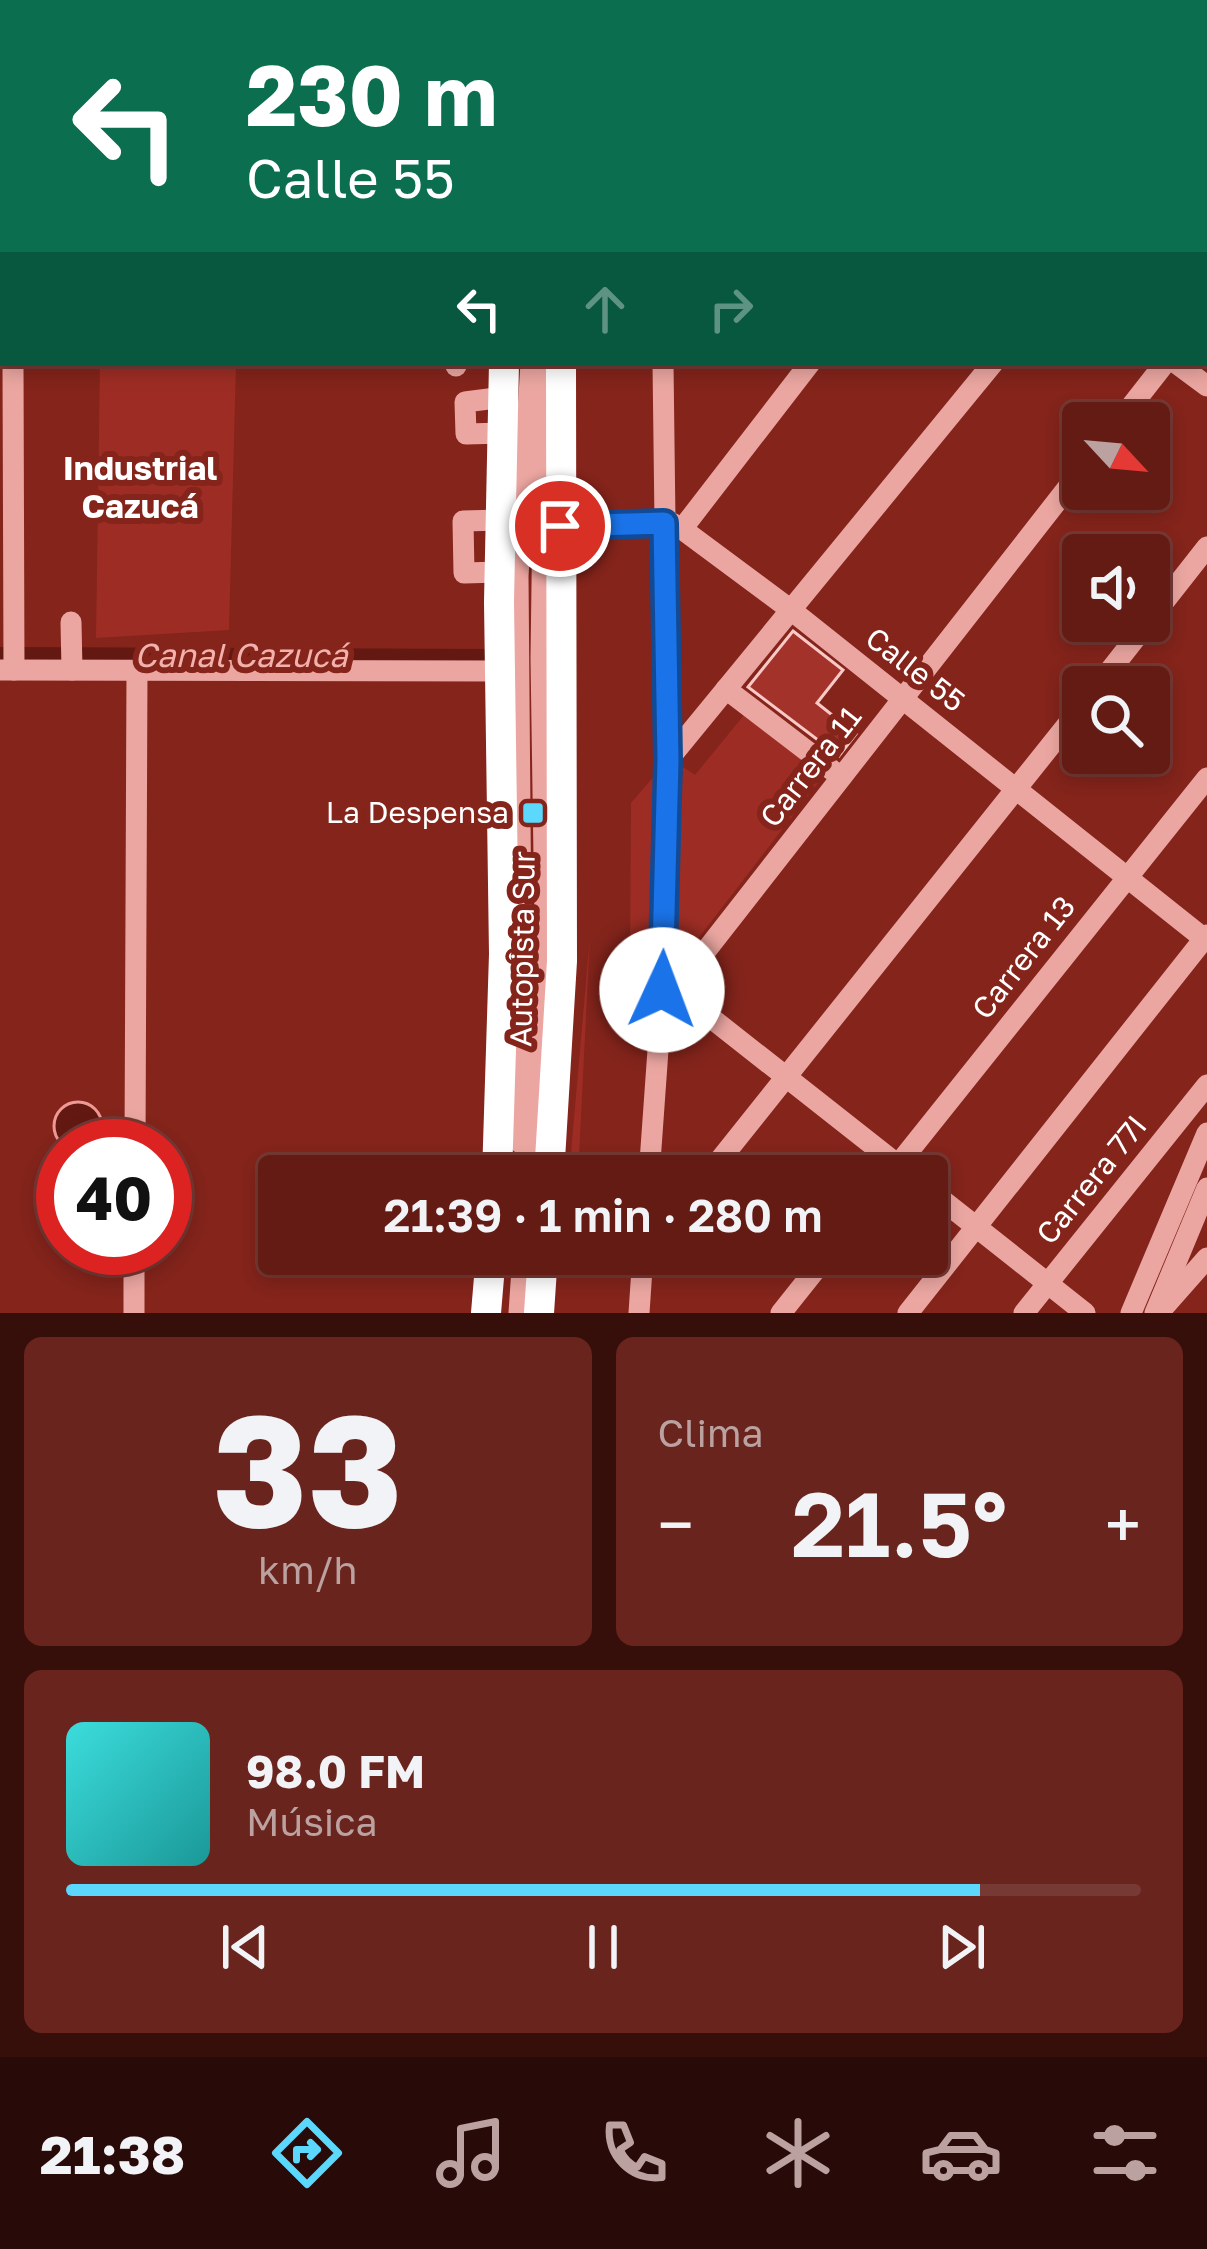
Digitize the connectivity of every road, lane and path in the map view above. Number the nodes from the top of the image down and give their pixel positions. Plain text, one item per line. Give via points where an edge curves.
1 (13, 366) edge
2 (504, 366) edge
3 (531, 366) edge
4 (545, 366) edge
5 (561, 366) edge
6 (663, 366) edge
7 (807, 366) edge
8 (991, 366) edge
9 (1163, 366) edge
10 (1180, 366) edge
11 (1207, 386) edge
12 (1134, 402) edge
13 (1062, 495) edge
14 (560, 526) junction
15 (673, 526) junction
16 (1207, 548) edge
17 (791, 610) junction
18 (71, 622) dead end
19 (72, 661) junction
20 (10, 662) edge
21 (1114, 666) edge
22 (137, 670) junction
23 (500, 671) junction
24 (726, 689) junction
25 (902, 699) junction
26 (1062, 733) edge
27 (668, 760) junction
28 (842, 777) junction
29 (1207, 778) edge
30 (1017, 790) junction
31 (1126, 877) junction
32 (1206, 939) edge
33 (669, 984) junction
34 (786, 1077) junction
35 (1207, 1084) edge
36 (135, 1119) edge
37 (1207, 1133) edge
38 (498, 1155) edge
39 (518, 1155) edge
40 (532, 1155) edge
41 (549, 1155) edge
42 (651, 1155) edge
43 (723, 1155) edge
44 (880, 1155) edge
45 (913, 1155) edge
46 (1207, 1189) edge
47 (948, 1205) edge
48 (975, 1226) junction
49 (1207, 1258) edge
50 (134, 1275) edge
51 (489, 1275) edge
52 (522, 1275) edge
53 (526, 1275) edge
54 (533, 1275) edge
55 (642, 1275) edge
56 (811, 1275) edge
57 (1047, 1283) junction
58 (134, 1313) edge
59 (486, 1313) edge
60 (508, 1313) edge
61 (519, 1313) edge
62 (539, 1313) edge
63 (640, 1313) edge
64 (781, 1313) edge
65 (908, 1313) edge
66 (1024, 1313) edge
67 (1085, 1313) edge
68 (1131, 1313) edge
69 (1157, 1313) edge

1 - 20 street
2 - 23 highway, Autopista Sur
3 - 39 street via 518,576
4 - 40 street via 546,989
5 - 14 highway, Autopista Sur
6 - 15 street
7 - 15 street
8 - 17 street
9 - 12 street
10 - 11 street
13 - 25 street, Carrera 11
14 - 15 street
14 - 41 highway, Autopista Sur via 562,961
15 - 17 street, Calle 55
15 - 27 street
16 - 21 street
17 - 24 street
17 - 25 street, Calle 55
18 - 19 street
19 - 20 street
19 - 22 street
22 - 23 street
22 - 36 street
23 - 38 highway, Autopista Sur
24 - 27 street
24 - 28 street
25 - 28 street, Carrera 11
25 - 30 street, Calle 55
26 - 30 street
27 - 33 street
28 - 33 street, Carrera 11
29 - 31 street, Carrera 13
30 - 31 street, Calle 55
30 - 34 street
31 - 32 street, Calle 55
31 - 45 street, Carrera 13
32 - 48 street
33 - 34 street
33 - 42 street
34 - 43 street
34 - 44 street
35 - 57 street, Carrera 77I
37 - 68 street
46 - 69 street
47 - 48 street
48 - 57 street
48 - 65 street
49 - 69 street
50 - 58 street
51 - 59 highway
52 - 60 street
53 - 61 street
54 - 62 highway
55 - 63 street
56 - 64 street
57 - 66 street, Carrera 77I
57 - 67 street

